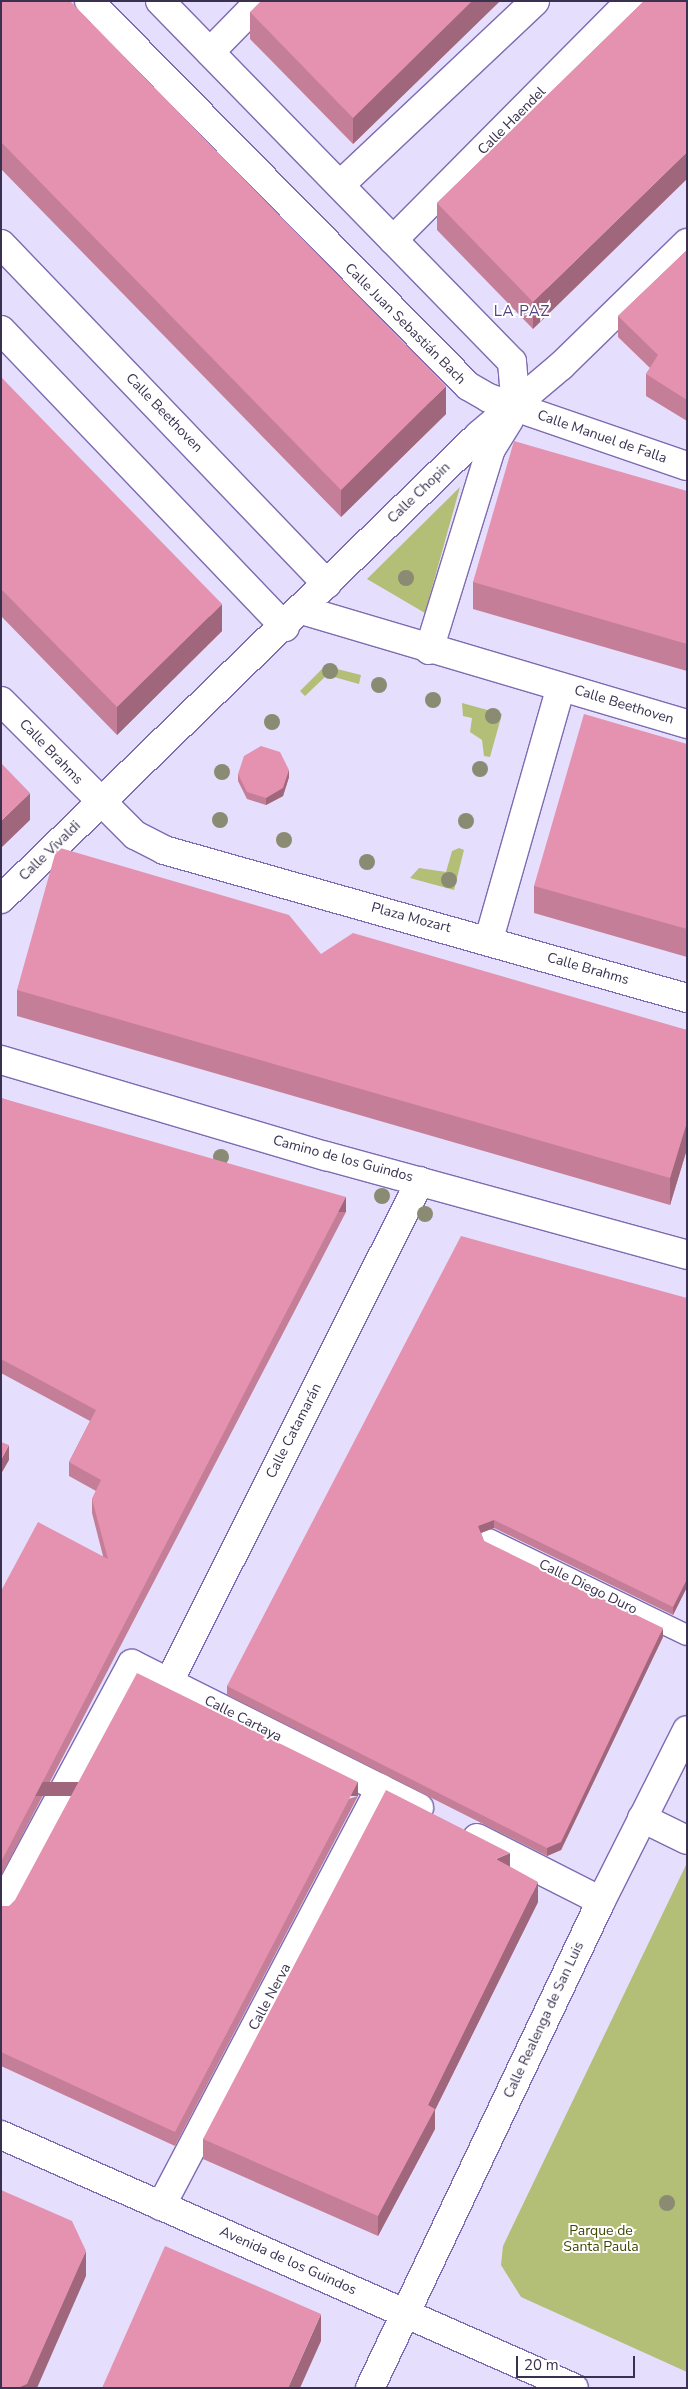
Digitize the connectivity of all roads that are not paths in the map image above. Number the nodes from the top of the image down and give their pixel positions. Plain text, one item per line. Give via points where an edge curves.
1 (89, 1) edge
2 (160, 1) edge
3 (260, 1) edge
4 (535, 1) edge
5 (630, 1) edge
6 (210, 52) junction
7 (340, 185) junction
8 (393, 240) junction
9 (687, 243) edge
10 (1, 244) edge
11 (1, 330) edge
12 (516, 408) junction
13 (687, 466) edge
14 (327, 584) junction
15 (293, 618) junction
16 (429, 650) junction
17 (561, 687) junction
18 (1, 701) edge
19 (687, 724) edge
20 (101, 804) junction
21 (1, 899) edge
22 (489, 939) junction
23 (687, 998) edge
24 (1, 1060) edge
25 (420, 1181) junction
26 (686, 1252) edge
27 (489, 1539) dead end
28 (687, 1635) edge
29 (169, 1682) junction
30 (687, 1730) edge
31 (380, 1788) junction
32 (642, 1818) junction
33 (687, 1840) edge
34 (600, 1900) junction
35 (1, 1907) edge
36 (1, 2135) edge
37 (161, 2206) junction
38 (405, 2313) junction
39 (370, 2388) edge
40 (574, 2388) edge

1 - 12 street, Calle Juan Sebastián Bach via 432,353 482,396
2 - 6 street
3 - 6 street
4 - 7 street
5 - 8 street, Calle Haendel
6 - 7 street
7 - 8 street
8 - 12 street via 512,362
9 - 12 street, Calle Chopin
10 - 14 street, Calle Beethoven
11 - 15 street
12 - 13 street, Calle Manuel de Falla
12 - 14 street, Calle Chopin via 479,435
12 - 16 street, Calle Chopin via 491,449
14 - 15 street
15 - 16 street
15 - 20 street
16 - 17 street
17 - 19 street, Calle Beethoven
17 - 22 street
18 - 20 street, Calle Brahms
20 - 21 street, Calle Vivaldi
20 - 22 street, Plaza Mozart via 135,835 164,850
22 - 23 street, Calle Brahms
24 - 25 street, Camino de los Guindos
25 - 26 street, Camino de los Guindos
25 - 29 street, Calle Catamarán
27 - 28 lane, Calle Diego Duro
29 - 31 street, Calle Cartaya
29 - 35 street, Calle Cartaya via 132,1664
30 - 32 street, Calle Realenga de San Luis
31 - 34 street, Calle Cartaya
31 - 37 street, Calle Nerva
32 - 33 street
32 - 34 street, Calle Realenga de San Luis
34 - 38 street, Calle Realenga de San Luis
36 - 37 street, Avenida de los Guindos
37 - 38 street, Avenida de los Guindos
38 - 39 street, Calle Realenga de San Luis
38 - 40 street, Avenida de los Guindos

